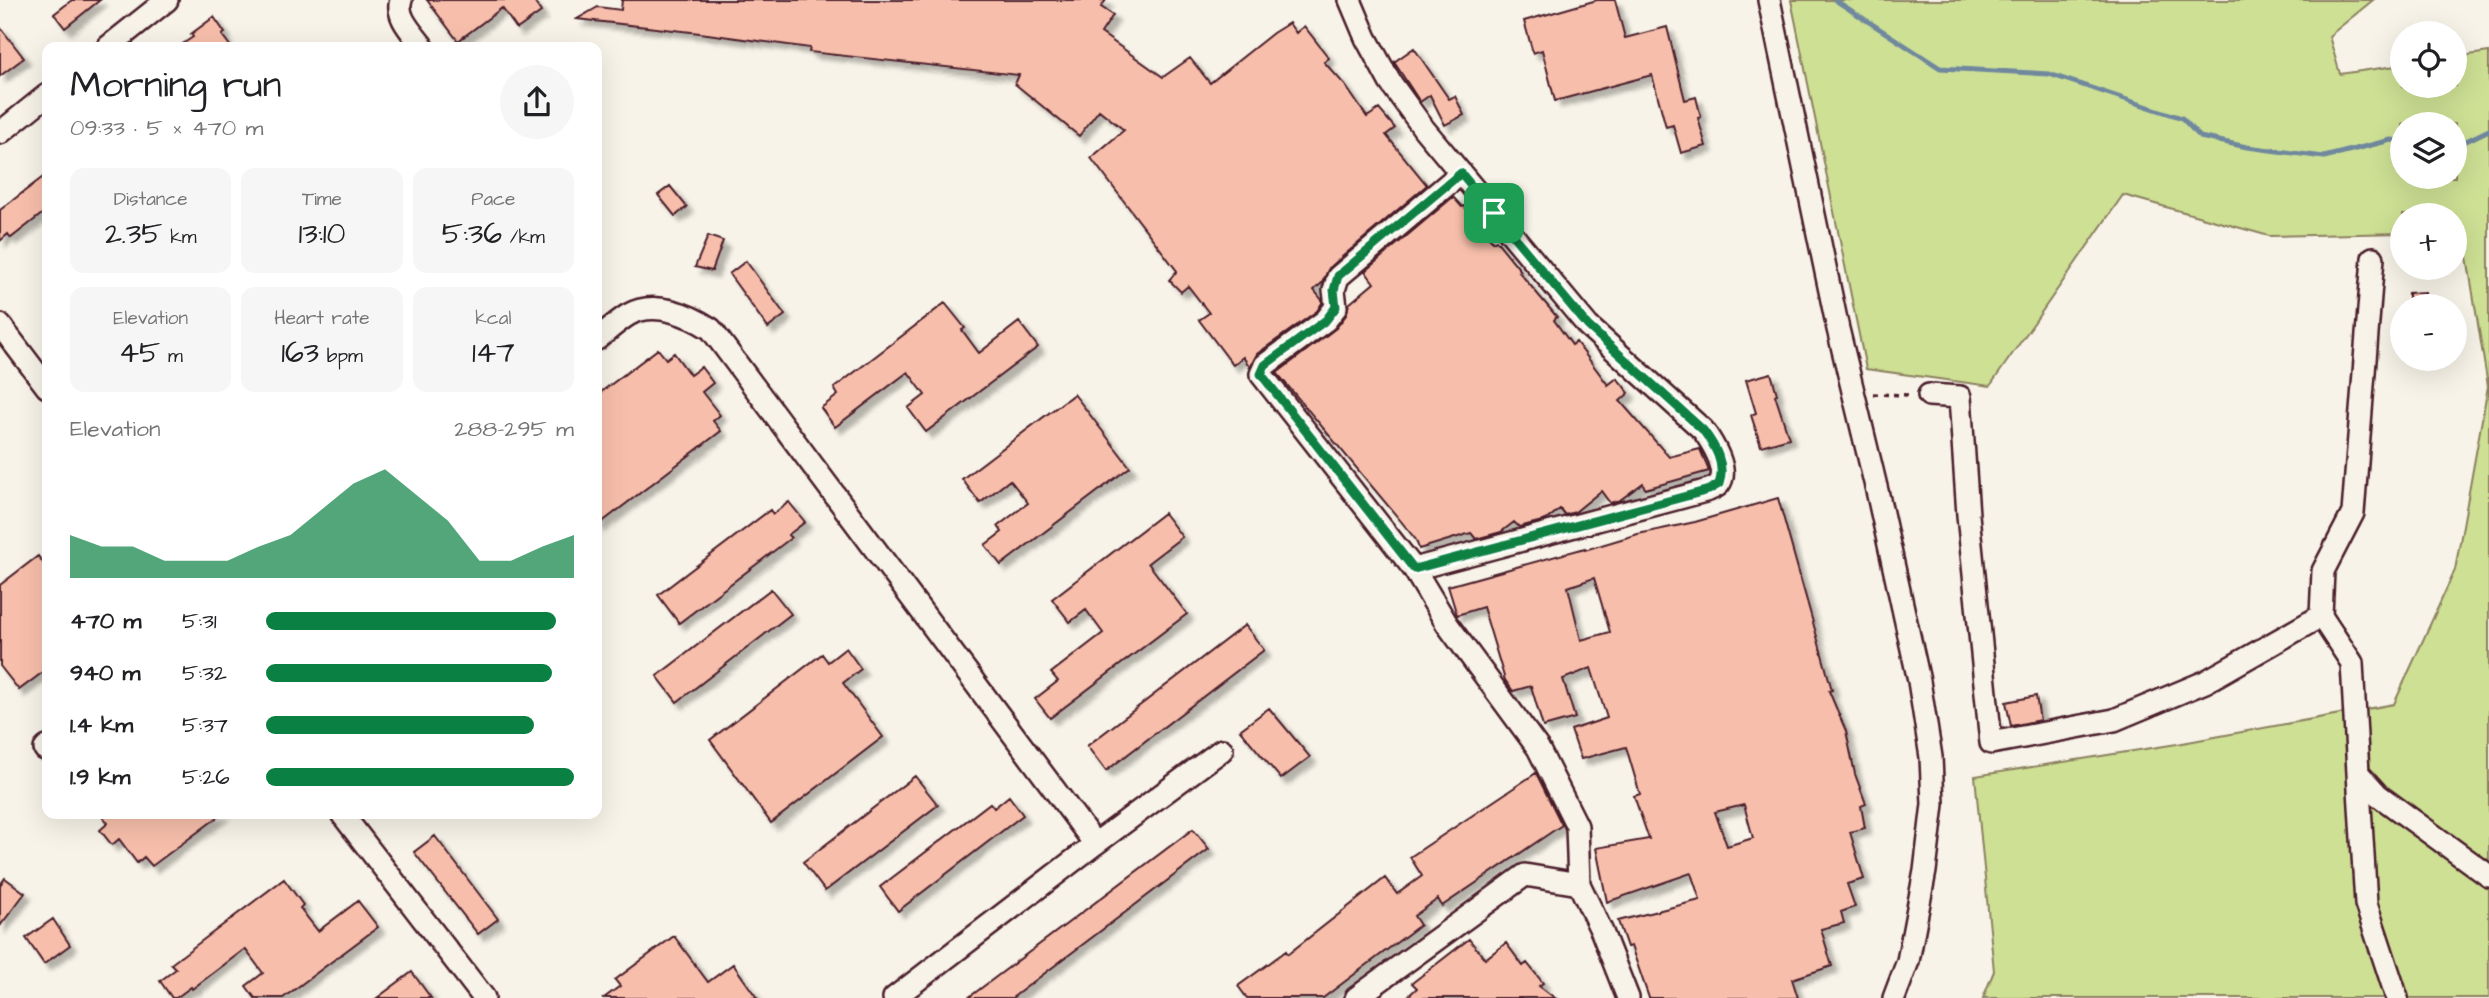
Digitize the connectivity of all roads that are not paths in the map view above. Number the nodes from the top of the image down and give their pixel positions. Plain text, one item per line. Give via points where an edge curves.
1 (167, 0) edge
2 (401, 0) edge
3 (1350, 0) edge
4 (1769, 0) edge
5 (114, 42) edge
6 (420, 42) edge
7 (42, 99) edge
8 (0, 132) edge
9 (1461, 173) junction
10 (2373, 258) dead end
11 (0, 325) edge
12 (602, 335) edge
13 (42, 380) edge
14 (1929, 395) road end
15 (1414, 569) junction
16 (2321, 616) junction
17 (1222, 750) dead end
18 (2358, 773) junction
19 (346, 819) edge
20 (1096, 844) junction
21 (2489, 876) edge
22 (1579, 884) junction
23 (484, 998) edge
24 (894, 998) edge
25 (1356, 998) edge
26 (1628, 998) edge
27 (1894, 998) edge
28 (2397, 998) edge

1 - 5 street
2 - 6 street via 401,15
3 - 9 street via 1390,82
4 - 27 street via 1919,681 1931,757 1933,804 1925,871 1908,961
7 - 8 street
9 - 15 street via 1338,276 1336,307 1326,320 1265,365 1261,374
9 - 15 street via 1588,326 1703,430 1714,445 1723,474 1719,484 1709,490
10 - 16 street via 2353,513 2323,571
11 - 13 street
12 - 20 street via 630,314 654,309 694,318 710,329
14 - 16 street via 1960,397 1991,743 2114,720 2205,682
15 - 22 street via 1447,624 1538,748 1577,827
16 - 18 street via 2352,663
17 - 20 street
18 - 21 street via 2378,795
18 - 28 street via 2366,904
19 - 23 street
20 - 24 street
22 - 25 street via 1525,875
22 - 26 street

